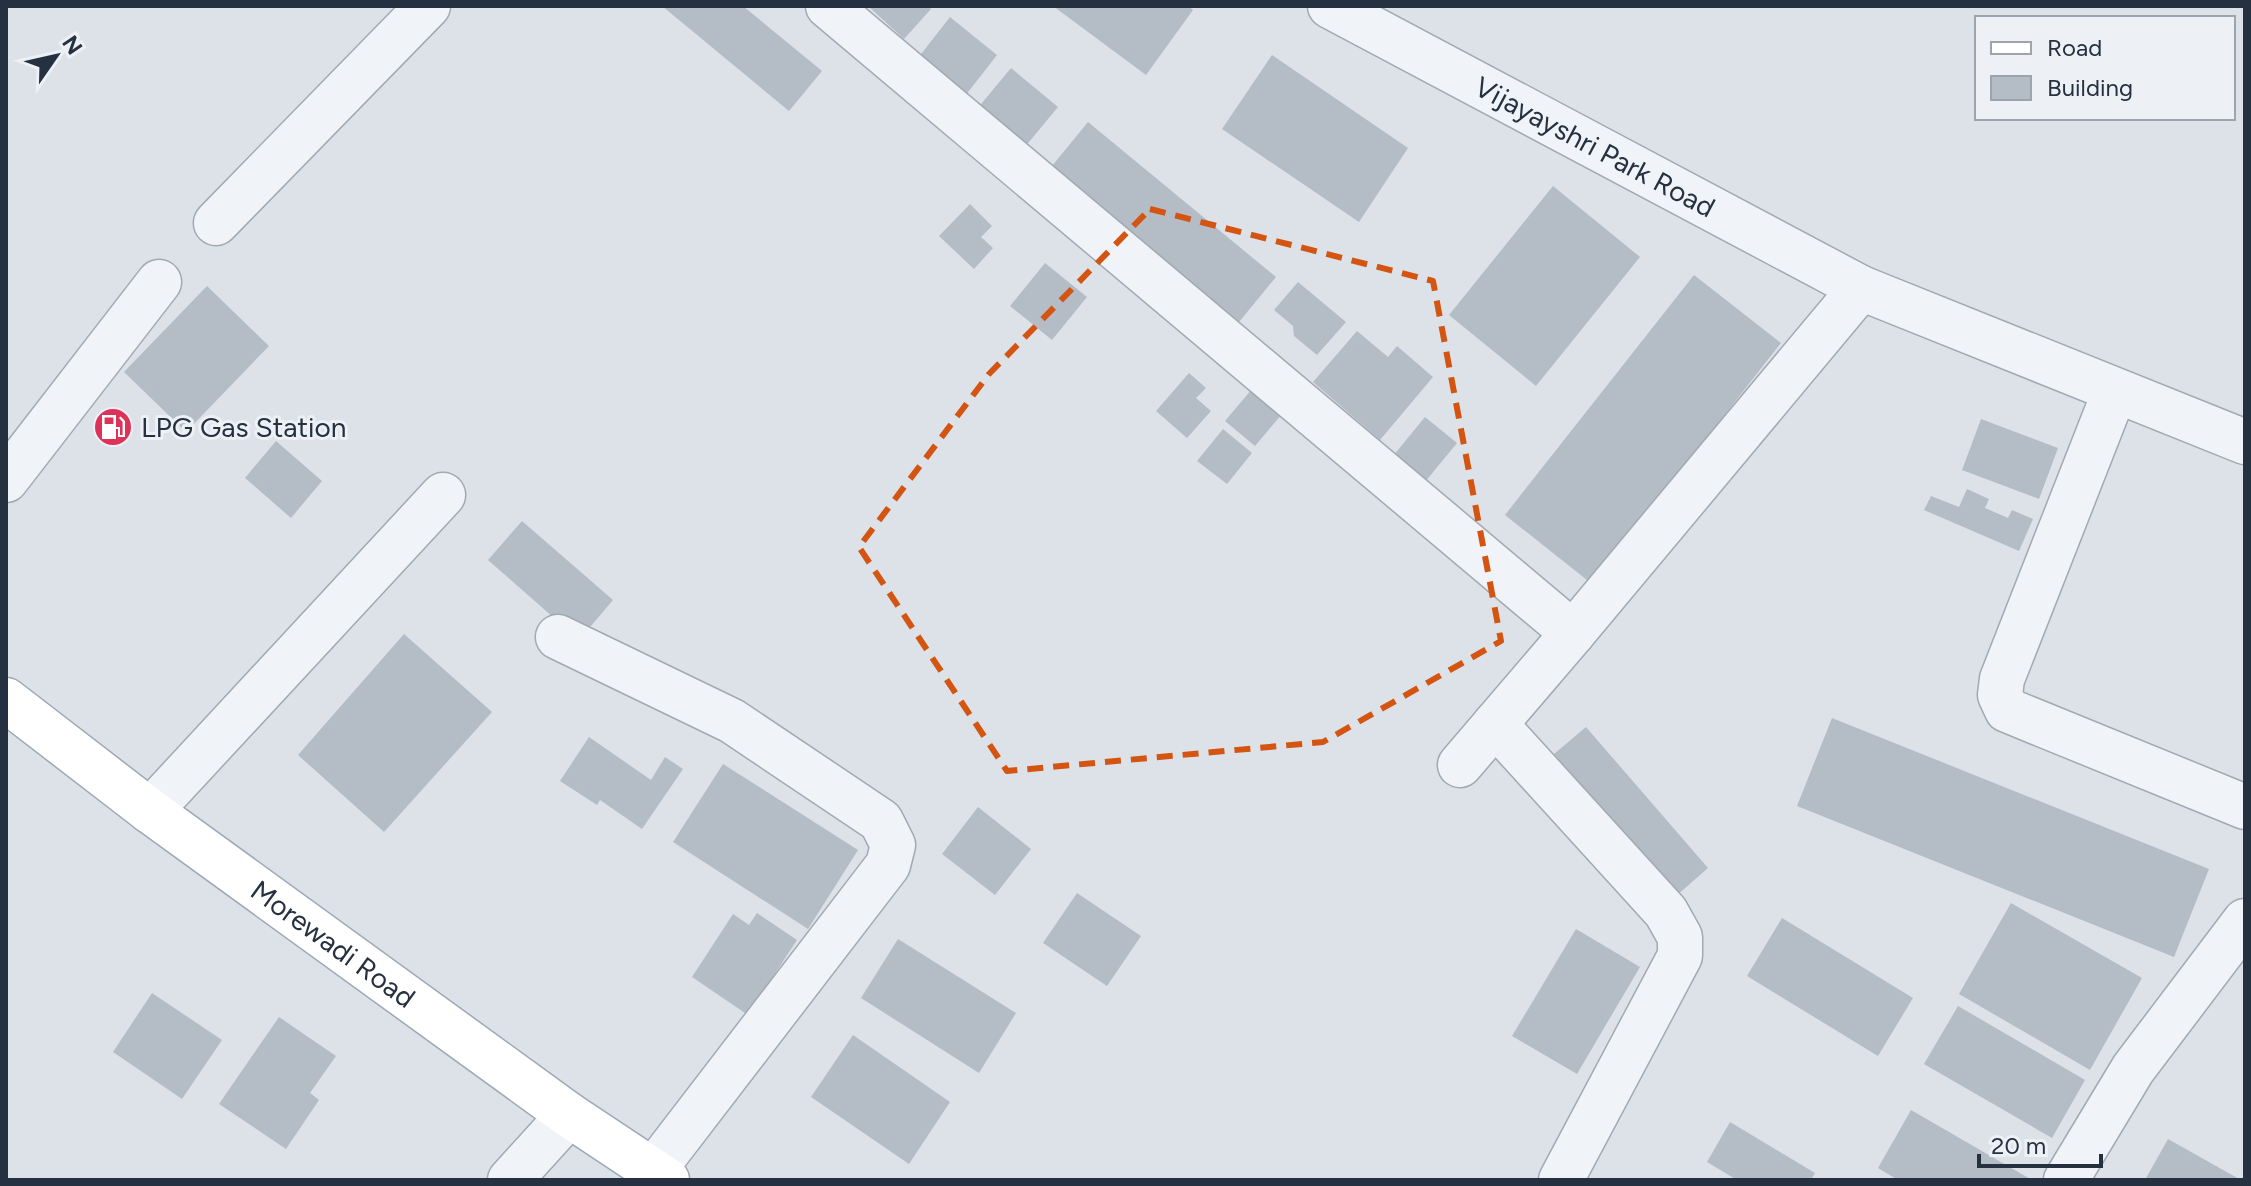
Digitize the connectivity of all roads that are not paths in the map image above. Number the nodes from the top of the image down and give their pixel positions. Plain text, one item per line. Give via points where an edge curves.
1 (428, 6) edge
2 (828, 6) edge
3 (1330, 6) edge
4 (216, 223) dead end
5 (159, 282) dead end
6 (1861, 288) junction
7 (2115, 391) junction
8 (2245, 442) edge
9 (6, 480) edge
10 (443, 495) dead end
11 (1573, 633) junction
12 (558, 637) dead end
13 (6, 700) edge
14 (1495, 724) junction
15 (1460, 765) dead end
16 (2245, 807) edge
17 (150, 811) junction
18 (2245, 921) edge
19 (569, 1115) junction
20 (660, 1175) edge
21 (510, 1180) edge
22 (1561, 1180) edge
23 (2066, 1180) edge

1 - 4 street
2 - 11 street
3 - 6 street, Vijayayshri Park Road
5 - 9 street
6 - 7 street, Vijayayshri Park Road
6 - 11 street
7 - 8 street, Vijayayshri Park Road
7 - 16 street via 2000,695 2007,710
10 - 17 street
11 - 14 street
12 - 20 street via 732,721 881,821 893,845 888,865
13 - 17 main road, Morewadi Road
14 - 15 street
14 - 22 street via 1666,912 1680,937 1680,956
17 - 19 main road, Morewadi Road
18 - 23 street via 2133,1069
19 - 20 main road, Morewadi Road
19 - 21 street

